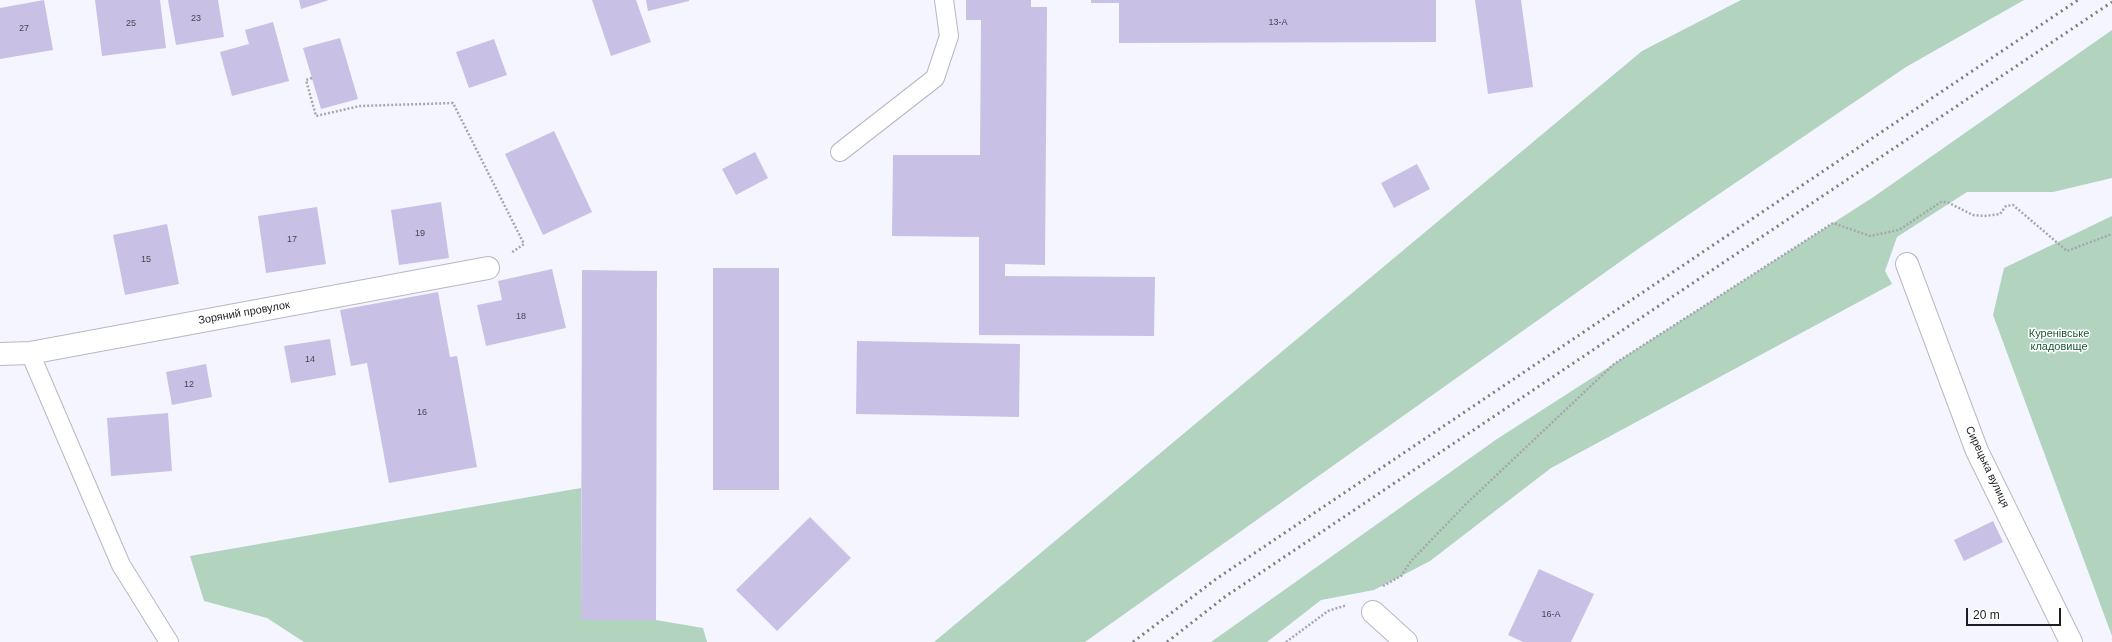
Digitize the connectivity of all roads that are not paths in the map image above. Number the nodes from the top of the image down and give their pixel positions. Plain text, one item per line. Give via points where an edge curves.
1 (944, 0) edge
2 (840, 152) dead end
3 (1908, 264) dead end
4 (488, 268) road end
5 (30, 352) junction
6 (0, 354) edge
7 (1373, 612) road end
8 (169, 642) edge
9 (1406, 642) edge
10 (2071, 642) edge

1 - 2 lane via 949,36 935,78
3 - 10 street, Сирецька вулиця via 1977,451
4 - 5 street, Зоряний провулок
5 - 6 street, Зоряний провулок
5 - 8 lane via 121,565
7 - 9 street

